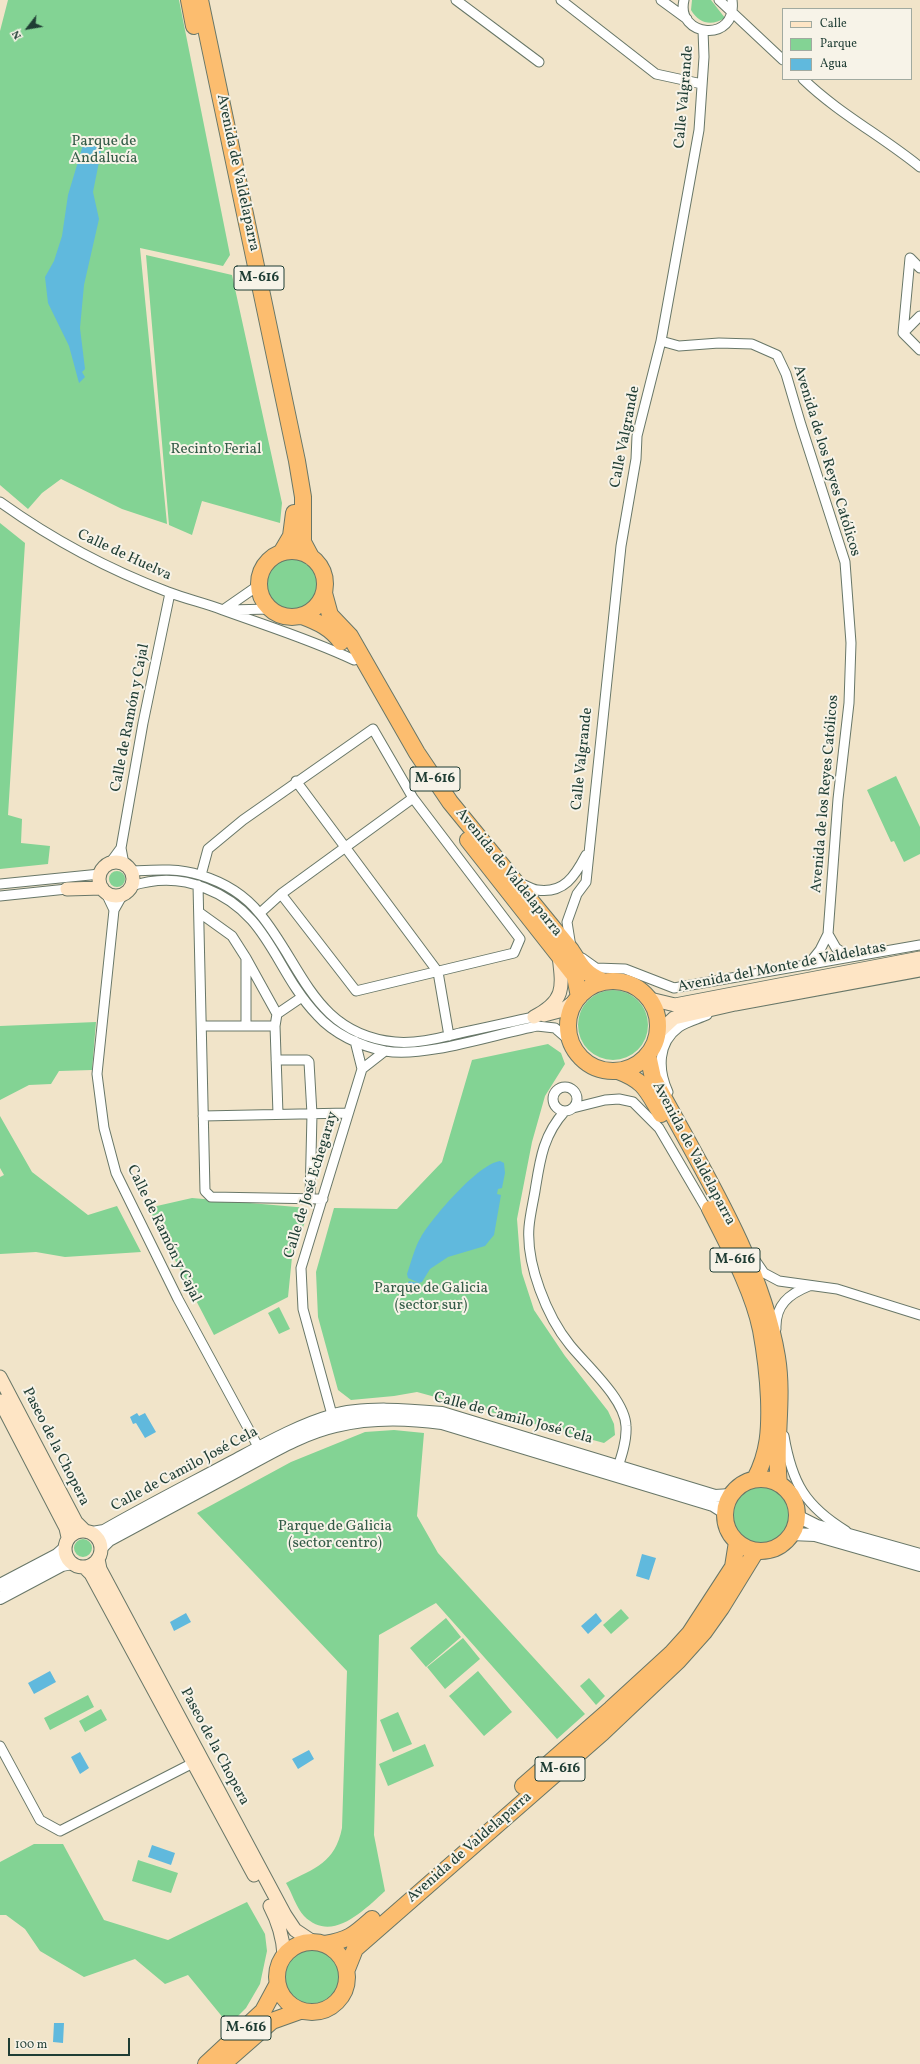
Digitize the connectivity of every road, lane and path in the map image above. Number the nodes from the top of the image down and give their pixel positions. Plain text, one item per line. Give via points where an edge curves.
1 (189, 0) edge
2 (200, 0) edge
3 (456, 0) edge
4 (561, 0) edge
5 (661, 0) edge
6 (684, 0) edge
7 (719, 0) edge
8 (732, 0) edge
9 (732, 14) junction
10 (687, 19) junction
11 (703, 30) junction
12 (782, 59) edge
13 (539, 62) dead end
14 (804, 80) edge
15 (702, 84) junction
16 (920, 167) edge
17 (920, 268) edge
18 (920, 316) edge
19 (903, 333) junction
20 (661, 341) junction
21 (920, 350) edge
22 (290, 381) dead end
23 (284, 400) junction
24 (0, 502) edge
25 (281, 553) junction
26 (310, 557) junction
27 (259, 585) junction
28 (170, 593) junction
29 (324, 593) junction
30 (271, 609) junction
31 (223, 610) junction
32 (302, 616) junction
33 (354, 660) junction
34 (296, 781) junction
35 (413, 798) junction
36 (346, 847) junction
37 (121, 848) junction
38 (588, 852) junction
39 (110, 863) junction
40 (127, 867) junction
41 (100, 874) junction
42 (200, 875) junction
43 (514, 880) junction
44 (0, 884) edge
45 (198, 885) junction
46 (67, 889) joint
47 (104, 890) junction
48 (127, 890) junction
49 (281, 894) junction
50 (0, 896) edge
51 (114, 910) junction
52 (200, 913) junction
53 (260, 913) junction
54 (828, 934) junction
55 (920, 945) edge
56 (565, 953) junction
57 (849, 957) junction
58 (246, 958) junction
59 (920, 958) edge
60 (808, 965) junction
61 (920, 970) edge
62 (438, 972) junction
63 (602, 981) junction
64 (302, 997) junction
65 (577, 998) junction
66 (650, 999) junction
67 (734, 1004) junction
68 (277, 1014) junction
69 (534, 1017) junction
70 (246, 1025) junction
71 (202, 1026) junction
72 (275, 1026) junction
73 (658, 1033) junction
74 (449, 1036) junction
75 (355, 1041) junction
76 (570, 1041) junction
77 (385, 1051) junction
78 (648, 1055) junction
79 (276, 1060) junction
80 (362, 1068) junction
81 (618, 1071) junction
82 (348, 1113) junction
83 (278, 1114) junction
84 (312, 1114) junction
85 (203, 1116) junction
86 (692, 1150) junction
87 (310, 1199) junction
88 (323, 1199) junction
89 (731, 1225) junction
90 (728, 1246) junction
91 (813, 1284) junction
92 (920, 1315) edge
93 (777, 1358) junction
94 (0, 1377) edge
95 (0, 1401) edge
96 (780, 1416) junction
97 (333, 1421) junction
98 (262, 1452) junction
99 (617, 1470) junction
100 (755, 1479) junction
101 (780, 1484) junction
102 (731, 1494) junction
103 (724, 1512) junction
104 (797, 1516) junction
105 (88, 1532) junction
106 (792, 1534) junction
107 (854, 1536) junction
108 (737, 1542) junction
109 (67, 1543) junction
110 (756, 1551) junction
111 (100, 1553) junction
112 (920, 1555) edge
113 (78, 1565) junction
114 (920, 1565) edge
115 (0, 1585) edge
116 (0, 1598) edge
117 (0, 1746) edge
118 (193, 1763) junction
119 (319, 1943) junction
120 (284, 1955) junction
121 (347, 1969) junction
122 (277, 1985) junction
123 (300, 2011) junction
124 (206, 2064) edge
125 (223, 2064) edge

1 - 25 highway, Avenida de Valdelaparra / M-616 via 293,493 291,536
2 - 23 highway, Avenida de Valdelaparra / M-616
3 - 13 street
4 - 15 street via 656,74
5 - 10 street
6 - 10 street
7 - 9 street
8 - 9 street
9 - 11 street via 717,30
9 - 12 street
10 - 11 street via 696,28
11 - 15 street, Calle Valgrande
14 - 16 street via 826,101
15 - 20 street, Calle Valgrande via 699,130
17 - 19 street via 910,258
18 - 19 street
19 - 21 street
20 - 38 street, Calle Valgrande via 637,436 636,459 621,546
20 - 54 street, Avenida de los Reyes Católicos via 679,346 752,344 777,355 786,374 845,562 851,643 850,703 838,799
22 - 23 highway
23 - 26 highway, Avenida de Valdelaparra / M-616 via 303,497 303,542
24 - 28 street, Calle de Huelva via 26,521 94,561
25 - 26 highway via 296,552
25 - 27 highway, M-616 via 265,565
26 - 29 highway, M-616 via 323,573
27 - 30 highway via 265,602
27 - 31 street
28 - 31 street, Calle de Huelva
28 - 37 street, Calle de Ramón y Cajal
29 - 32 highway via 316,607
29 - 43 highway, Avenida de Valdelaparra / M-616 via 330,615 350,636 426,767 457,811
30 - 31 street
30 - 32 highway, M-616 via 280,615
31 - 33 street, Calle de Huelva via 324,646
32 - 33 highway, Avenida de Valdelaparra / M-616 via 322,624 336,635
33 - 56 highway, Avenida de Valdelaparra / M-616 via 391,726 431,789 481,859
34 - 35 street via 372,729
34 - 36 street
34 - 42 street via 208,849
35 - 36 street
35 - 62 street via 520,939 514,953
36 - 49 street
36 - 62 street
37 - 39 street, Calle de Ramón y Cajal
37 - 40 street, Calle de Ramón y Cajal
38 - 43 street via 575,876 560,888 537,890
38 - 56 street, Calle Valgrande via 586,882 577,894 567,922
39 - 40 main road
39 - 41 main road
40 - 42 street
40 - 48 main road via 133,881
41 - 44 street
41 - 47 main road via 100,884
42 - 53 street via 236,892
43 - 56 highway, Avenida de Valdelaparra / M-616
45 - 48 street via 172,880 154,880
45 - 52 street
45 - 64 street via 225,897 252,918
46 - 47 main road
46 - 50 street
47 - 48 main road via 114,896
47 - 51 street
48 - 51 street, Calle de Ramón y Cajal
49 - 53 street
49 - 62 street via 356,991
51 - 98 street, Calle de Ramón y Cajal via 98,1074 104,1128 116,1173 178,1299
52 - 58 street via 232,936
52 - 71 street
53 - 74 street via 315,998 340,1022 364,1034 394,1042 422,1041
54 - 57 street via 836,948
54 - 60 street, Avenida de los Reyes Católicos
55 - 57 street
56 - 60 street via 596,968 625,970 674,988
56 - 63 highway, Avenida de Valdelaparra / M-616 via 590,976
56 - 65 highway, Avenida de Valdelaparra / M-616 via 575,976
56 - 69 main road via 562,991 548,1010
57 - 60 street
58 - 68 street
58 - 70 street
59 - 66 main road, Avenida del Monte de Valdelatas via 675,1005
61 - 67 main road, Avenida del Monte de Valdelatas
62 - 74 street
63 - 65 highway via 592,985
63 - 66 highway, M-616 via 616,980 629,983
64 - 68 street
64 - 75 street via 324,1023
65 - 69 main road via 563,1010
65 - 76 highway, M-616 via 570,1013
66 - 73 highway, M-616 via 656,1010
67 - 73 main road, Avenida del Monte de Valdelatas via 674,1018
67 - 86 street via 680,1026 667,1037 661,1056 665,1086
68 - 72 street
69 - 74 street
70 - 71 street
70 - 72 street
71 - 85 street
72 - 79 street
73 - 78 highway, M-616 via 655,1045
75 - 77 street
75 - 80 street
76 - 77 street via 556,1028 537,1026 420,1051
76 - 81 highway, M-616 via 578,1054 589,1064 603,1070
77 - 80 street
78 - 81 highway, M-616 via 640,1063
78 - 86 highway, Avenida de Valdelaparra / M-616 via 653,1078
79 - 83 street
79 - 84 street via 310,1062
80 - 82 street, Calle de José Echegaray
81 - 90 highway, Avenida de Valdelaparra / M-616 via 634,1077 643,1085 671,1131
82 - 84 street
82 - 88 street, Calle de José Echegaray
83 - 84 street
83 - 85 street
84 - 87 street
85 - 87 street via 205,1191 210,1197
86 - 89 highway, Avenida de Valdelaparra / M-616
87 - 88 street
88 - 97 street, Calle de José Echegaray via 301,1268 302,1309
89 - 91 street via 747,1244 757,1264 771,1278 792,1284
89 - 93 highway, Avenida de Valdelaparra / M-616 via 760,1290 769,1317
90 - 99 street via 659,1128 633,1102 605,1100 569,1109 554,1123 545,1142 529,1227 533,1261 541,1293 553,1320 569,1344 611,1392 620,1407 626,1425 624,1446
90 - 100 highway, Avenida de Valdelaparra / M-616 via 746,1286 760,1328 768,1384 767,1449 764,1462
91 - 92 street
91 - 93 street via 787,1297 779,1309 776,1320
93 - 96 highway, Avenida de Valdelaparra / M-616
94 - 105 main road, Paseo de la Chopera via 76,1522
95 - 109 main road, Paseo de la Chopera via 66,1528
96 - 101 highway, Avenida de Valdelaparra / M-616 via 777,1466
96 - 107 street via 792,1474 803,1494 821,1514
97 - 98 street, Calle de Camilo José Cela via 305,1437
97 - 99 street, Calle de Camilo José Cela via 404,1419 442,1423
98 - 105 street, Calle de Camilo José Cela via 104,1531
98 - 111 street, Calle de Camilo José Cela via 109,1540
99 - 102 street, Calle de Camilo José Cela via 715,1496
99 - 103 street, Calle de Camilo José Cela via 713,1505
100 - 101 highway
100 - 102 highway via 737,1487
101 - 104 highway via 792,1498
102 - 103 highway
103 - 108 highway via 727,1529
104 - 106 highway
104 - 107 street via 817,1526
105 - 109 main road via 75,1532
105 - 111 main road via 97,1537
106 - 110 highway via 776,1548
106 - 114 street via 815,1535
107 - 112 street
108 - 110 highway
108 - 119 highway, Avenida de Valdelaparra / M-616 via 733,1567 690,1633 670,1654 358,1932 344,1941
109 - 113 main road via 65,1554
109 - 115 street via 57,1555
110 - 121 highway, Avenida de Valdelaparra / M-616 via 717,1614 678,1661 602,1733 355,1949
111 - 113 main road via 90,1566
111 - 119 main road, Paseo de la Chopera via 100,1569 284,1915 294,1930
113 - 116 street via 62,1565
113 - 118 main road, Paseo de la Chopera via 91,1574
117 - 118 street via 40,1820 60,1831
118 - 120 main road, Paseo de la Chopera via 276,1917
119 - 120 highway, M-616 via 302,1943
119 - 121 highway via 335,1950
120 - 122 highway, M-616 via 278,1970
121 - 123 highway, M-616 via 345,1991 336,2004 322,2012
122 - 123 highway, M-616 via 282,1996
122 - 124 highway, M-616 via 263,2011
123 - 125 highway, M-616 via 272,2021

